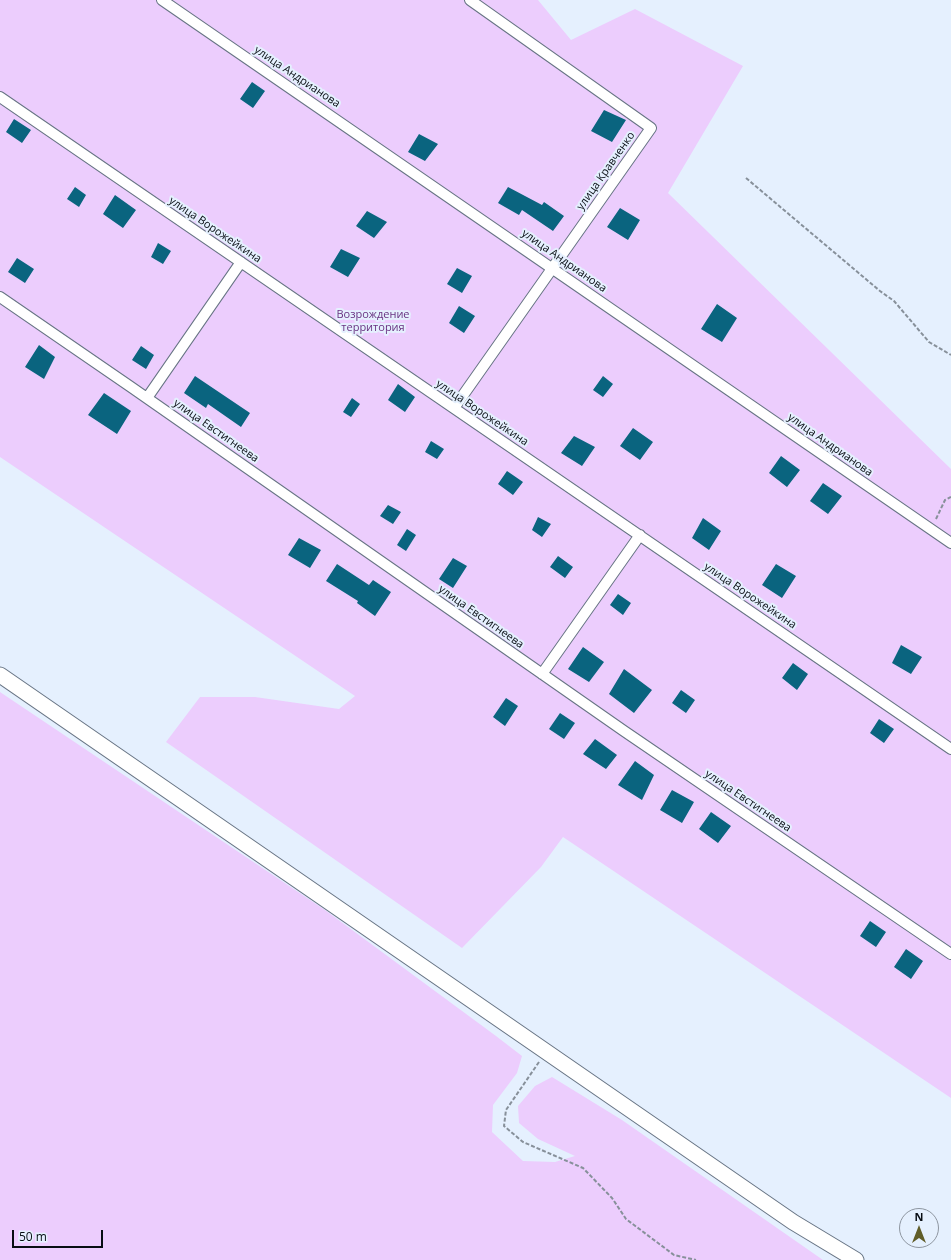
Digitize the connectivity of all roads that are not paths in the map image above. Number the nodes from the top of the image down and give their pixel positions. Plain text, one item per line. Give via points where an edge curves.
1 (162, 0) edge
2 (470, 0) edge
3 (0, 97) edge
4 (241, 262) junction
5 (553, 268) junction
6 (0, 297) edge
7 (147, 398) junction
8 (454, 408) junction
9 (640, 535) junction
10 (951, 543) edge
11 (542, 674) junction
12 (0, 675) edge
13 (951, 749) edge
14 (951, 954) edge
15 (856, 1260) edge

1 - 5 street, улица Андрианова
2 - 5 street, улица Кравченко via 650,128
3 - 4 street, улица Ворожейкина
4 - 7 street
4 - 8 street, улица Ворожейкина
5 - 8 street, улица Кравченко
5 - 10 street, улица Андрианова
6 - 7 street, улица Евстигнеева
7 - 11 street, улица Евстигнеева
8 - 9 street, улица Ворожейкина
9 - 11 street
9 - 13 street, улица Ворожейкина
11 - 14 street, улица Евстигнеева
12 - 15 main road via 793,1222

